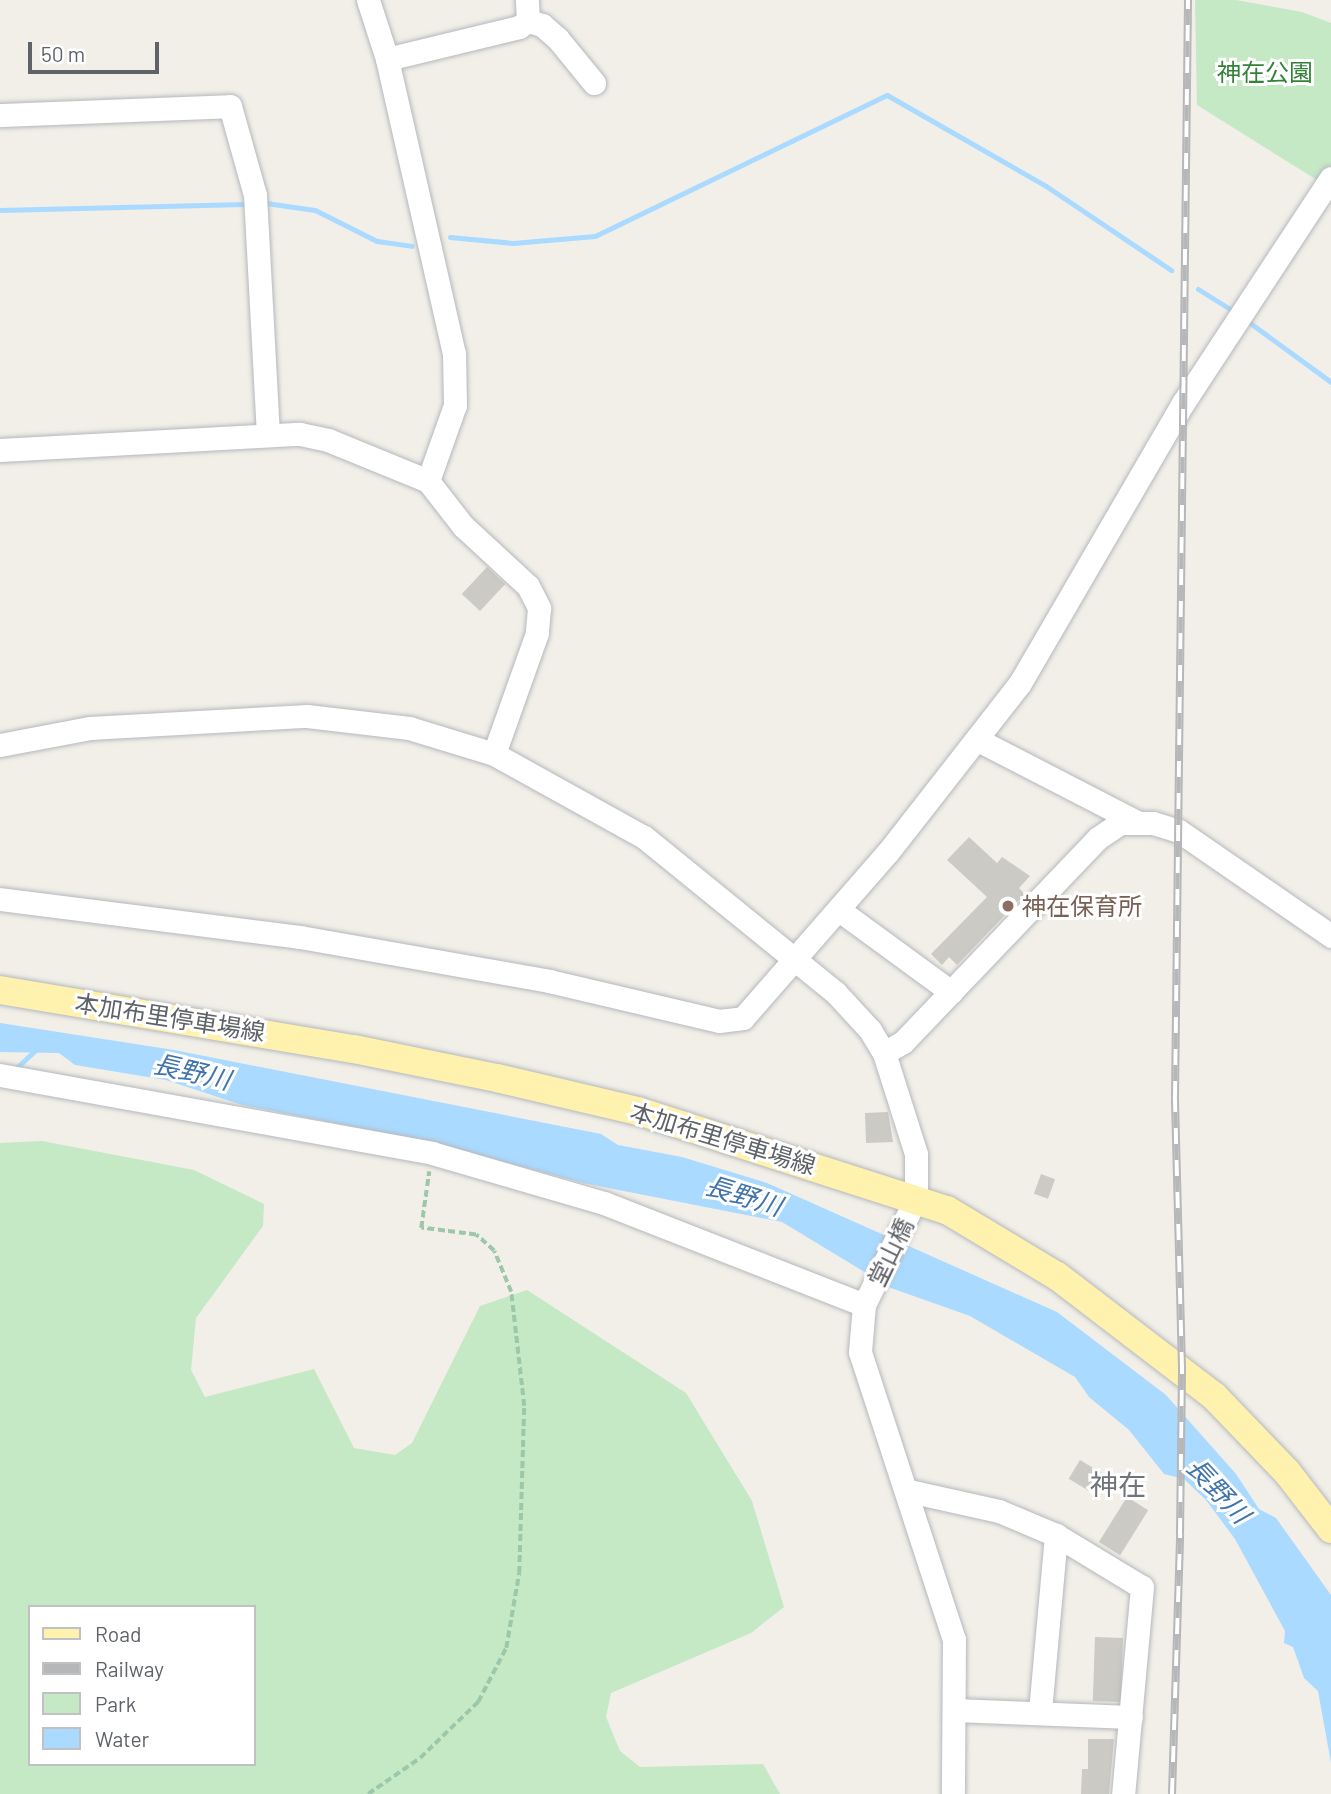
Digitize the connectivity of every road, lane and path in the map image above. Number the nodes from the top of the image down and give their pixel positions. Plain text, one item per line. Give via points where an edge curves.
1 (368, 0) edge
2 (527, 11) edge
3 (387, 59) junction
4 (594, 83) dead end
5 (0, 116) edge
6 (1331, 178) edge
7 (268, 434) junction
8 (0, 450) edge
9 (428, 481) junction
10 (978, 740) junction
11 (0, 745) edge
12 (494, 754) junction
13 (1136, 822) junction
14 (0, 899) edge
15 (839, 910) junction
16 (1331, 936) edge
17 (797, 961) junction
18 (0, 990) edge
19 (951, 992) junction
20 (884, 1053) junction
21 (0, 1075) edge
22 (432, 1153) junction
23 (916, 1198) junction
24 (864, 1305) junction
25 (909, 1491) junction
26 (1331, 1529) edge
27 (1056, 1535) junction
28 (954, 1710) junction
29 (1040, 1711) junction
30 (1130, 1717) junction
31 (368, 1794) edge
32 (953, 1794) edge
33 (1123, 1794) edge

1 - 3 street
2 - 3 street via 519,27
2 - 4 street via 558,39
3 - 9 street via 457,374 454,405
5 - 7 street via 230,106 255,195
6 - 10 street via 1183,403 1020,683
7 - 8 street
7 - 9 street via 328,440
9 - 12 street via 463,526 528,586 539,608 537,633
10 - 13 street
10 - 15 street
11 - 12 street via 90,728 307,716 410,728
12 - 17 street via 644,837
13 - 16 street via 1179,831
13 - 19 street via 1120,823 1098,838
14 - 17 street via 300,937 549,981 727,1021 753,1010
15 - 17 street
15 - 19 street
17 - 20 street via 835,992
18 - 23 main road, 本加布里停車場線 via 354,1049 497,1078 638,1111
19 - 20 street via 902,1042
20 - 23 street via 916,1154
21 - 22 street
22 - 24 street via 604,1203
22 - 31 path via 421,1228 476,1235 494,1251 511,1292 524,1406 519,1573 506,1648 478,1702 420,1758
23 - 24 street, 堂山橋
23 - 26 main road, 本加布里停車場線 via 947,1210 1046,1269 1182,1368 1279,1462
24 - 25 street via 860,1352
25 - 27 street via 999,1511
25 - 28 street via 954,1639
27 - 29 street
27 - 30 street via 1142,1587
28 - 29 street
28 - 32 street
29 - 30 street
30 - 33 street

